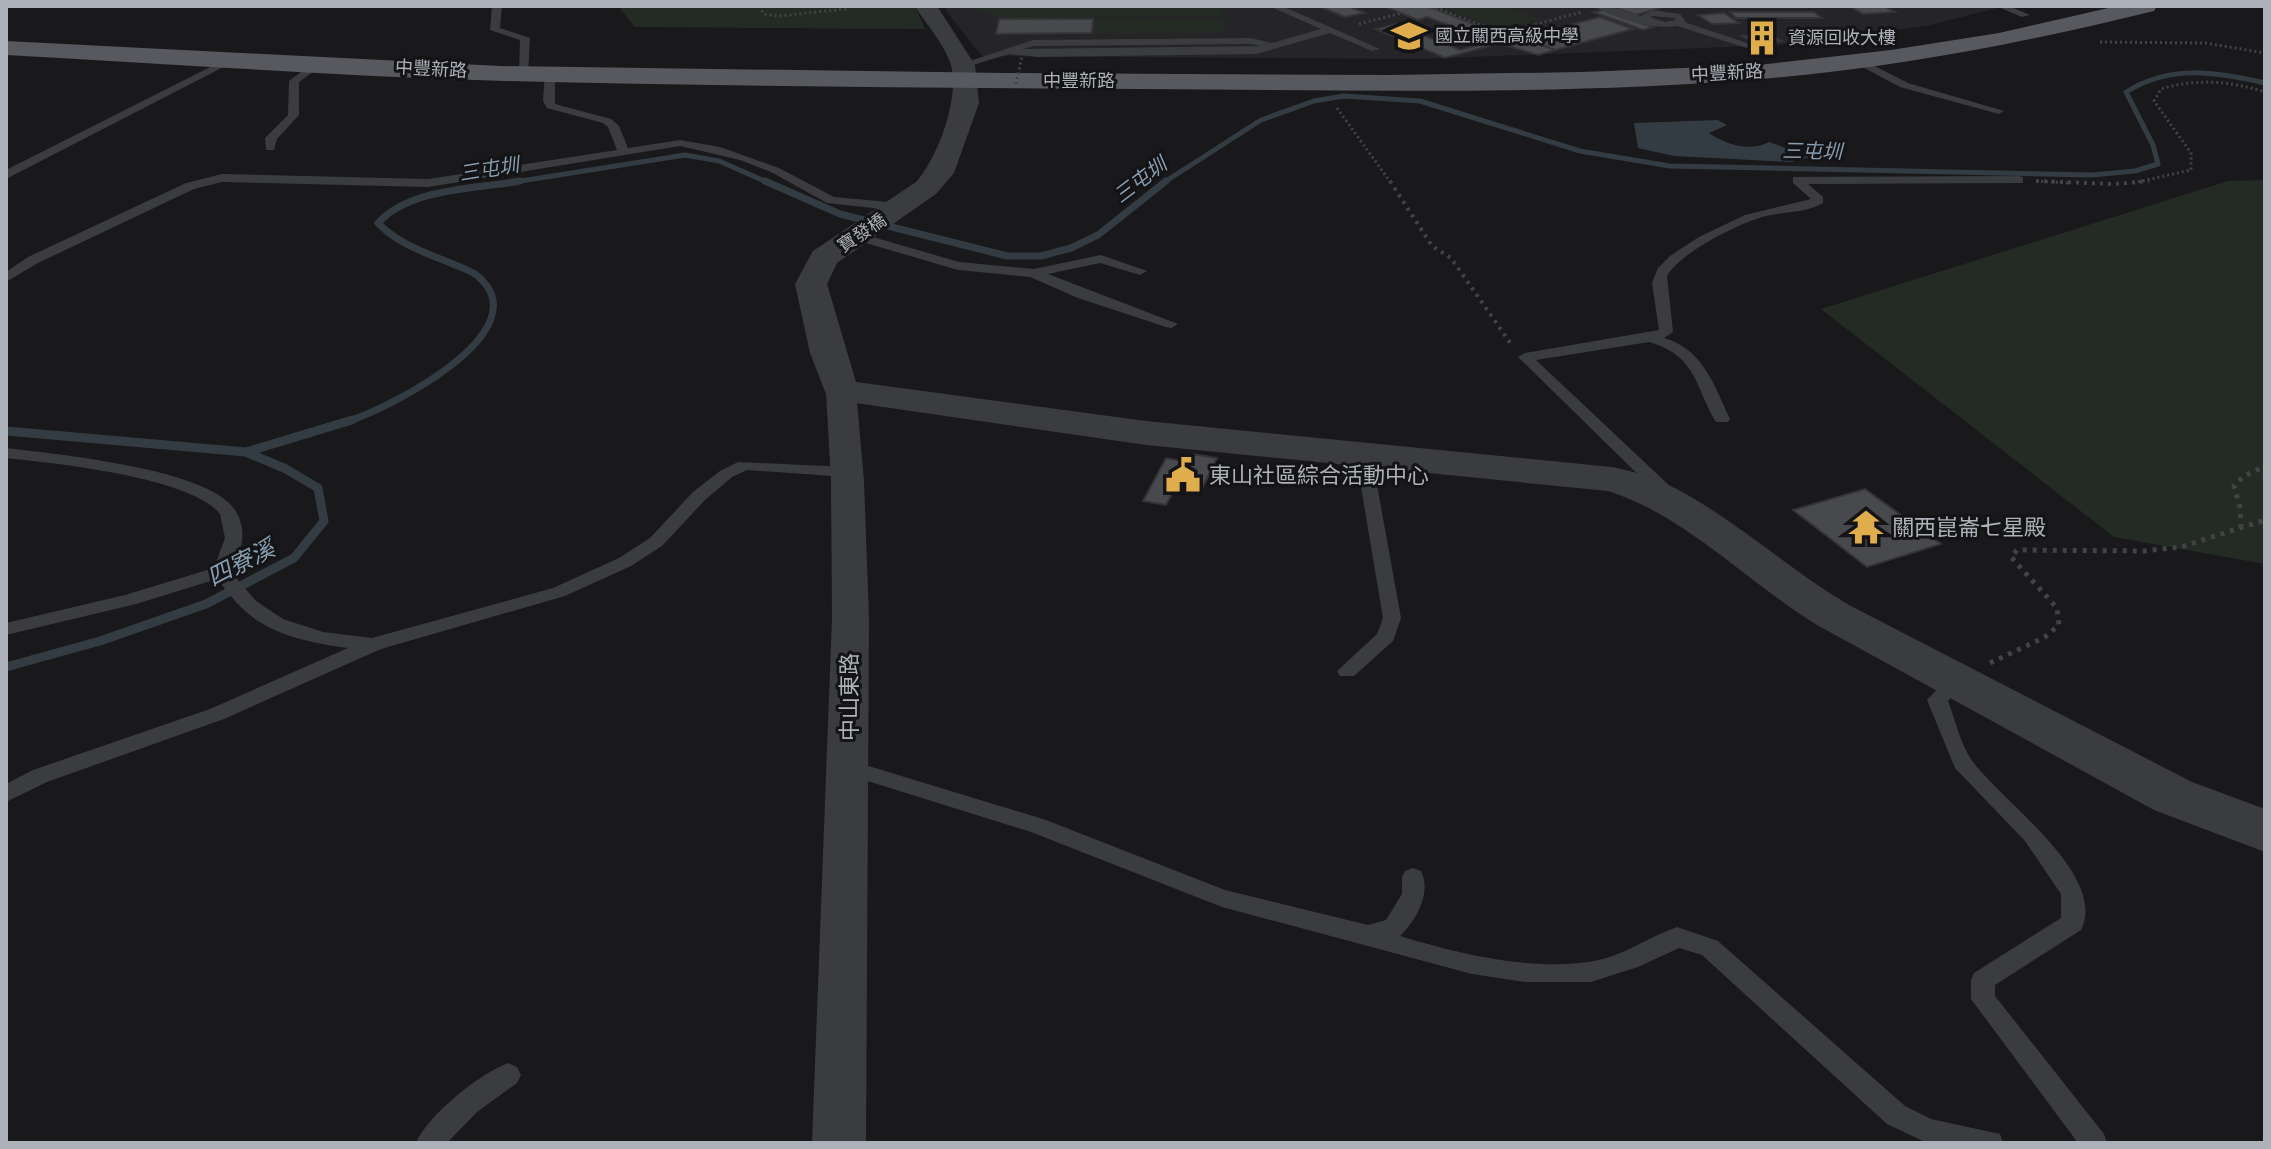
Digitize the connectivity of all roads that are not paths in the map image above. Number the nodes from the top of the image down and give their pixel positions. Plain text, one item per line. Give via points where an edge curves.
1 (497, 6) edge
2 (926, 6) edge
3 (1274, 6) edge
4 (2001, 6) edge
5 (2064, 6) edge
6 (2146, 6) edge
7 (1600, 7) edge
8 (2025, 15) junction
9 (1330, 30) junction
10 (6, 35) edge
11 (6, 48) edge
12 (1375, 49) dead end
13 (1769, 52) junction
14 (234, 59) junction
15 (1859, 61) junction
16 (320, 63) junction
17 (526, 66) junction
18 (550, 73) junction
19 (965, 73) junction
20 (1999, 111) dead end
21 (270, 148) dead end
22 (623, 150) junction
23 (6, 175) edge
24 (2019, 180) road end
25 (900, 207) junction
26 (856, 236) junction
27 (824, 258) joint
28 (1140, 271) dead end
29 (1033, 273) junction
30 (6, 278) edge
31 (1171, 324) dead end
32 (1649, 338) junction
33 (841, 391) junction
34 (1722, 419) dead end
35 (6, 453) edge
36 (1364, 457) junction
37 (847, 472) junction
38 (1687, 512) junction
39 (224, 576) junction
40 (6, 629) edge
41 (374, 644) junction
42 (1347, 671) dead end
43 (1957, 680) junction
44 (849, 768) junction
45 (6, 794) edge
46 (2265, 831) edge
47 (1413, 877) dead end
48 (1368, 935) junction
49 (508, 1075) dead end
50 (429, 1143) edge
51 (839, 1143) edge
52 (1990, 1143) edge
53 (2094, 1143) edge

1 - 17 lane via 495,30 525,38
2 - 19 street
3 - 9 lane
4 - 8 lane
5 - 8 main road, 中豐新路
6 - 15 main road, 中豐新路 via 1999,40
7 - 13 lane via 1665,25 1680,24
8 - 13 main road, 中豐新路 via 1910,36
9 - 12 lane
9 - 19 lane via 1256,51 1010,51
10 - 17 main road, 中豐新路
11 - 14 main road, 中豐新路
13 - 19 main road, 中豐新路 via 1574,65
14 - 16 main road, 中豐新路
14 - 23 lane
15 - 19 main road, 中豐新路 via 1759,72 1388,83
15 - 20 lane via 1904,85
16 - 17 main road, 中豐新路
16 - 21 lane via 294,81 295,114 271,138
17 - 18 main road, 中豐新路
17 - 19 main road, 中豐新路
18 - 19 main road, 中豐新路
18 - 22 lane via 551,106 607,121
19 - 25 street via 966,103 940,173
22 - 25 lane via 695,144 775,170 831,200
22 - 30 lane via 428,183 213,179 80,237
24 - 32 lane via 1797,180 1819,200 1737,221 1667,264 1659,289 1668,319 1666,332
25 - 26 street, 寶發橋
26 - 27 street, 寶發橋
26 - 29 lane via 958,266
27 - 33 street, 中山東路 via 811,284
28 - 29 lane via 1101,259
29 - 31 lane
32 - 34 lane via 1689,353
32 - 38 lane via 1525,357
33 - 36 street
33 - 37 street, 中山東路
35 - 39 lane via 122,469 220,503 232,518 235,538
36 - 38 street via 1612,479 1648,490
36 - 42 lane via 1392,618 1386,637
37 - 41 lane via 744,465 699,496 656,542 625,562 559,592
37 - 44 street, 中山東路
38 - 43 street via 1793,591
39 - 40 lane
39 - 41 lane via 250,606 286,626 319,639
41 - 45 lane via 217,714 40,776
43 - 46 street via 2173,796
43 - 53 lane via 1937,700 1962,763 2033,835 2072,893 2073,923 1983,980 1983,999
44 - 48 lane via 1038,826 1222,898
44 - 51 street, 中山東路
47 - 48 lane via 1414,895 1394,928
48 - 52 lane via 1424,955 1486,967 1582,973 1650,953 1677,937 1688,940 1710,948 1896,1115 1928,1131
49 - 50 lane via 468,1103

